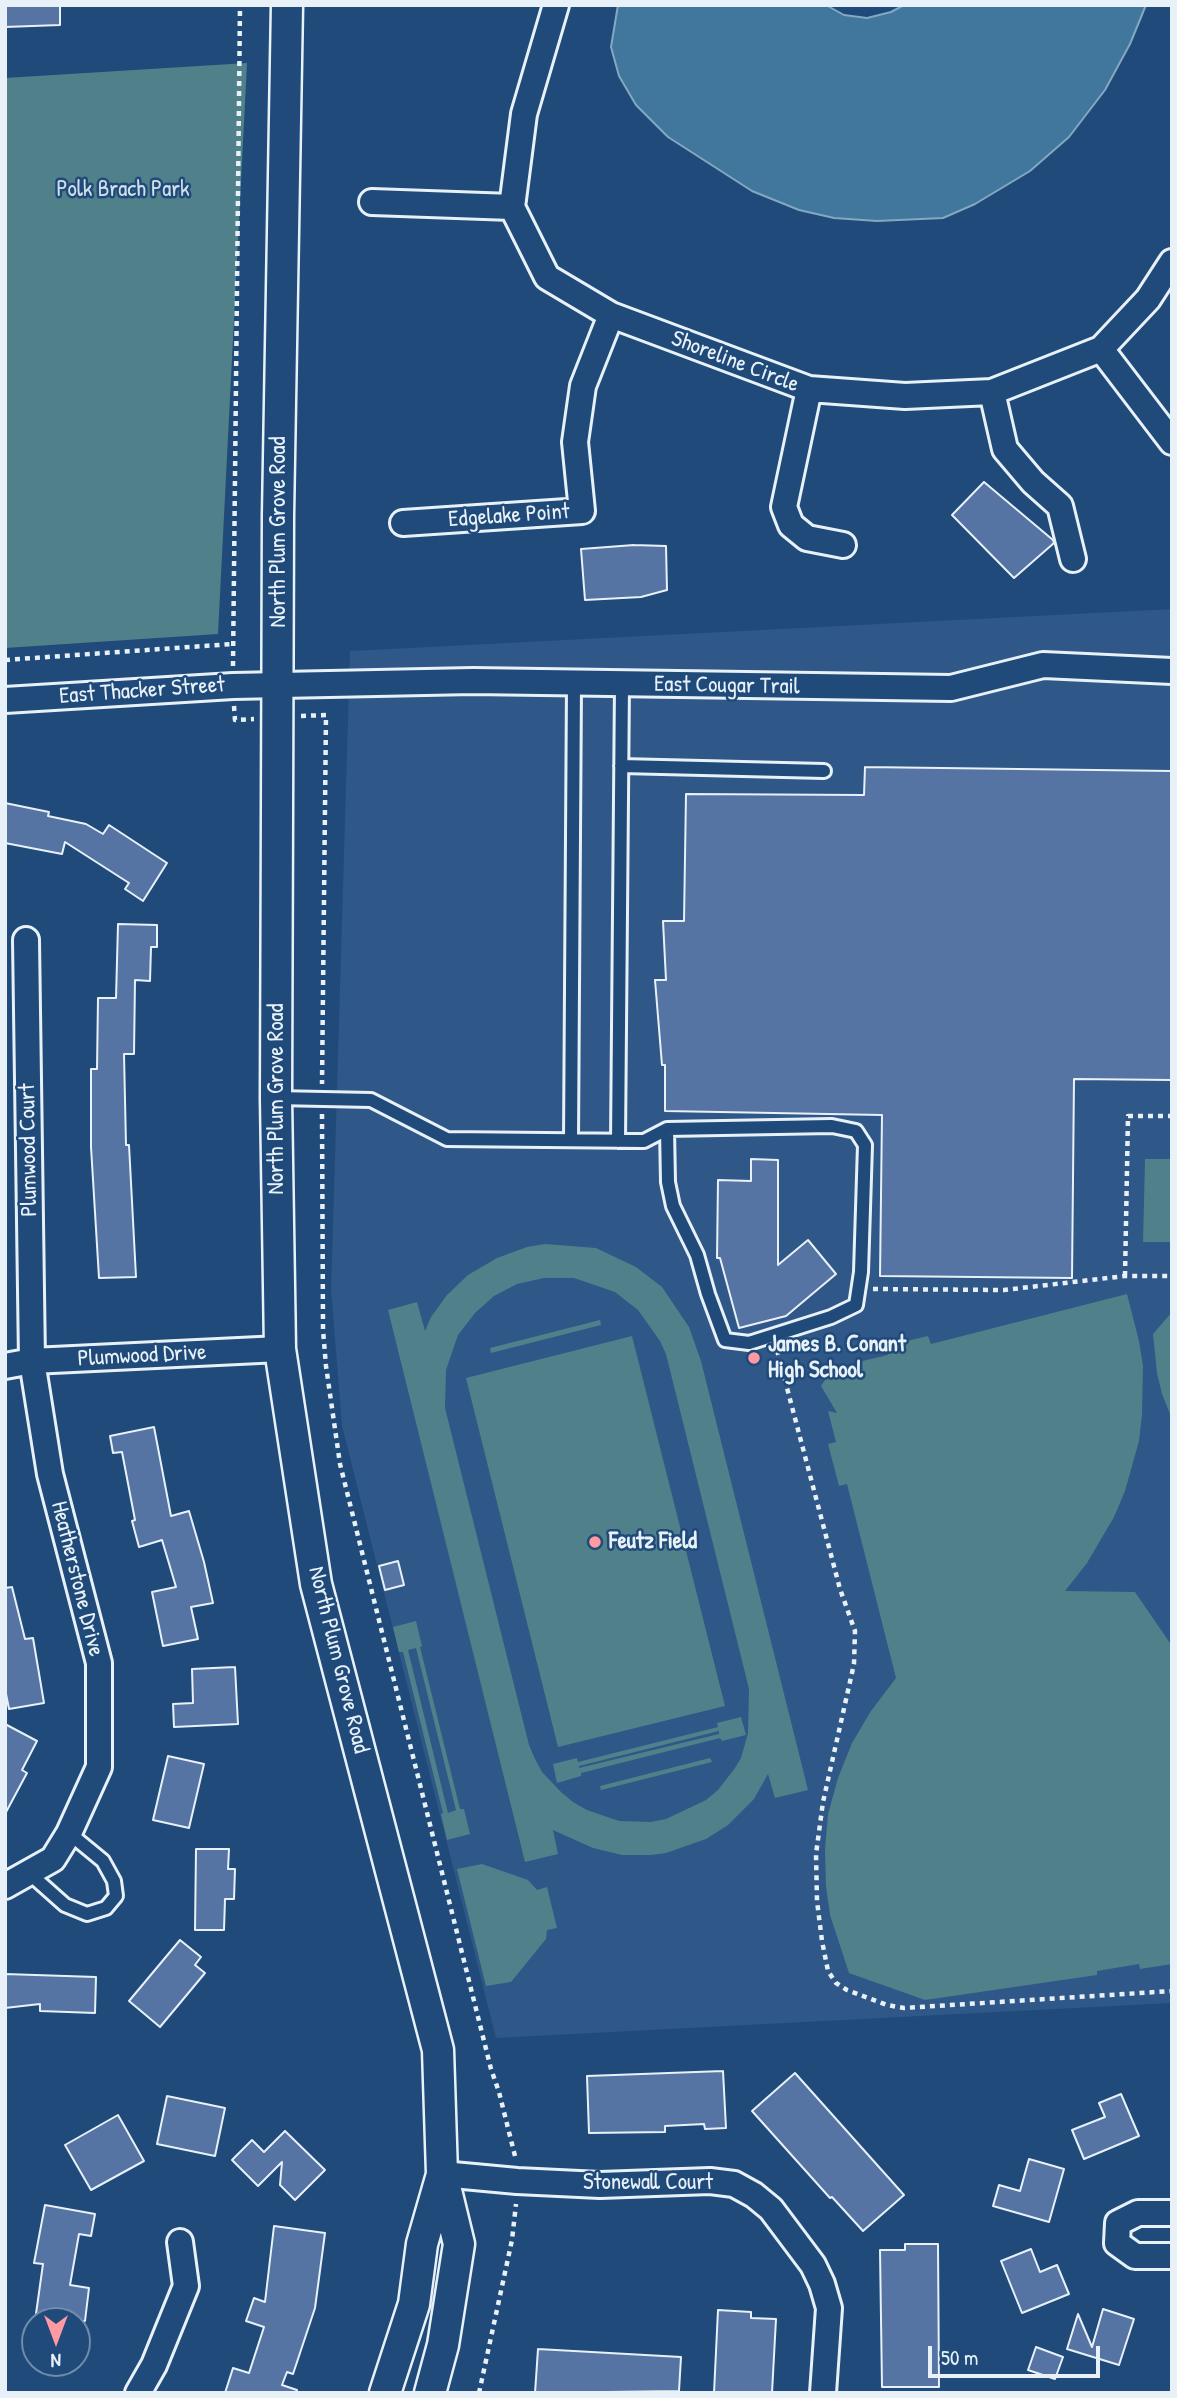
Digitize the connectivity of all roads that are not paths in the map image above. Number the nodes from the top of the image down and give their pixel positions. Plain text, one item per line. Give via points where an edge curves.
1 (287, 5) edge
2 (556, 5) edge
3 (372, 202) dead end
4 (512, 207) junction
5 (1172, 262) edge
6 (611, 315) junction
7 (1101, 349) junction
8 (808, 390) junction
9 (992, 392) junction
10 (1172, 442) edge
11 (403, 523) dead end
12 (843, 545) dead end
13 (1073, 559) dead end
14 (1172, 671) edge
15 (278, 684) junction
16 (574, 684) junction
17 (622, 684) junction
18 (5, 700) edge
19 (621, 766) junction
20 (824, 771) dead end
21 (26, 940) dead end
22 (276, 1098) junction
23 (667, 1129) junction
24 (571, 1140) junction
25 (618, 1141) junction
26 (280, 1349) junction
27 (32, 1361) junction
28 (5, 1366) edge
29 (69, 1833) junction
30 (29, 1873) junction
31 (5, 1886) edge
32 (442, 2174) junction
33 (1172, 2213) edge
34 (180, 2242) dead end
35 (1172, 2256) edge
36 (138, 2393) edge
37 (385, 2393) edge
38 (430, 2393) edge
39 (823, 2393) edge

1 - 15 street, North Plum Grove Road
2 - 4 street via 524,114
3 - 4 street
4 - 6 street, Shoreline Circle via 547,277
5 - 7 street, Shoreline Circle via 1148,299
6 - 8 street, Shoreline Circle
6 - 11 street, Edgelake Point via 583,386 575,442 582,511
7 - 9 street, Shoreline Circle
7 - 10 street
8 - 9 street, Shoreline Circle via 905,396
8 - 12 street via 784,507 791,524 807,538
9 - 13 street via 1005,449 1060,506
14 - 17 street, East Cougar Trail via 1043,665 951,688
15 - 16 street, East Cougar Trail
15 - 18 street, East Thacker Street
15 - 22 street, North Plum Grove Road
16 - 17 street, East Cougar Trail
16 - 24 lane
17 - 19 lane
19 - 20 lane
19 - 25 lane
21 - 27 street, Plumwood Court
22 - 24 lane via 371,1100 447,1139
22 - 26 street, North Plum Grove Road
23 - 23 lane via 673,1206 697,1255 725,1340 749,1343 856,1305 865,1145 856,1131 832,1126
23 - 25 lane via 644,1141
24 - 25 lane
26 - 27 street, Plumwood Drive
26 - 32 street, North Plum Grove Road via 316,1584 438,2050
27 - 28 street, Plumwood Drive
27 - 29 street, Heatherstone Drive via 50,1474 99,1663 99,1766
29 - 30 street, Heatherstone Drive via 53,1859
29 - 30 lane via 103,1861 114,1881 116,1896 106,1908 88,1914 65,1905
30 - 31 street, Heatherstone Drive
32 - 37 street, North Plum Grove Road via 422,2244 414,2304
32 - 38 street, North Plum Grove Road via 459,2244 443,2345
32 - 39 street, Stonewall Court via 600,2185 710,2181 734,2184 754,2195 771,2209 822,2284 829,2308
33 - 35 street via 1138,2213 1118,2223 1117,2243 1135,2256
34 - 36 street via 186,2286 155,2365

